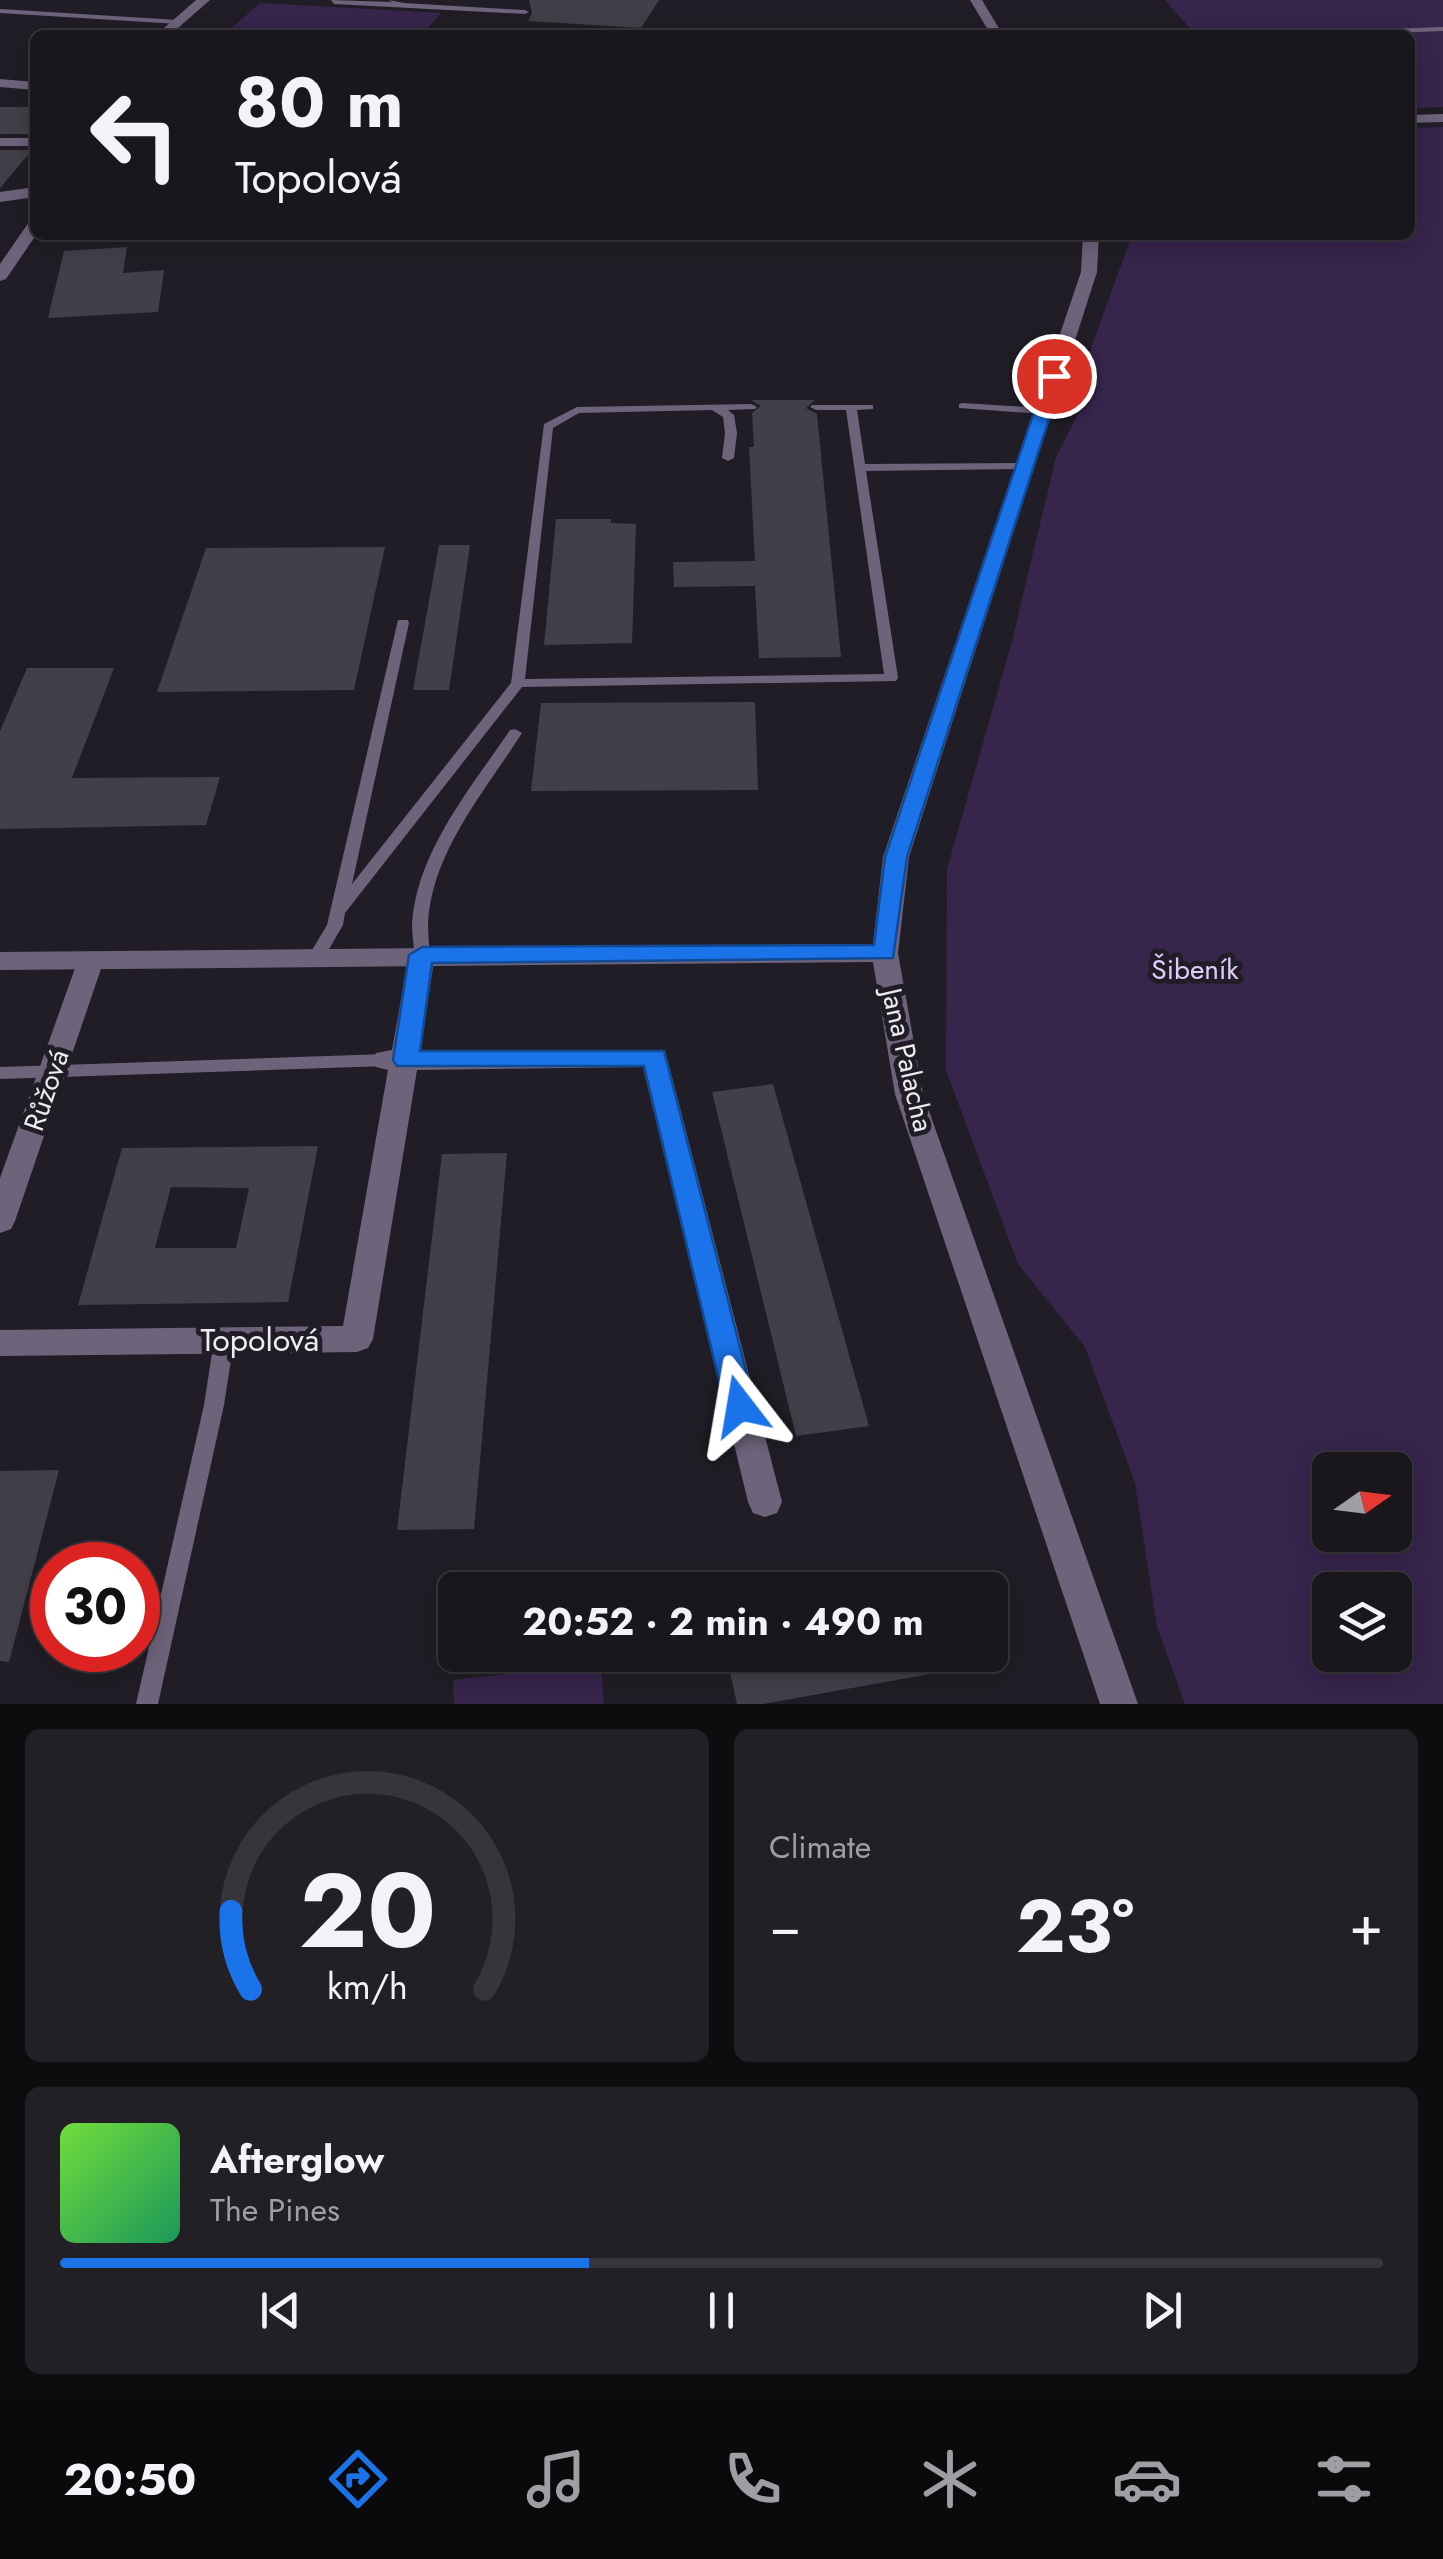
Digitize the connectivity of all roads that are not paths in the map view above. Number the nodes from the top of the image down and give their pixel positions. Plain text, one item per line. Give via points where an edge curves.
1 (204, 0) edge
2 (976, 0) edge
3 (334, 2) dead end
4 (398, 2) edge
5 (0, 12) edge
6 (525, 12) dead end
7 (178, 22) junction
8 (1443, 29) edge
9 (168, 30) edge
10 (994, 30) edge
11 (1410, 30) edge
12 (0, 83) edge
13 (30, 86) edge
14 (1443, 118) edge
15 (1415, 119) edge
16 (0, 142) edge
17 (30, 142) edge
18 (30, 193) edge
19 (0, 197) edge
20 (30, 231) edge
21 (1092, 240) edge
22 (0, 276) edge
23 (963, 406) dead end
24 (714, 407) junction
25 (752, 407) dead end
26 (816, 407) dead end
27 (851, 408) junction
28 (870, 408) dead end
29 (1043, 410) junction
30 (728, 458) dead end
31 (1025, 466) junction
32 (860, 468) junction
33 (403, 623) dead end
34 (518, 683) junction
35 (515, 733) dead end
36 (338, 912) junction
37 (885, 953) junction
38 (422, 955) junction
39 (316, 956) junction
40 (91, 960) junction
41 (0, 961) edge
42 (396, 1060) junction
43 (0, 1073) edge
44 (50, 1073) junction
45 (0, 1221) edge
46 (224, 1340) junction
47 (0, 1342) edge
48 (765, 1502) dead end
49 (147, 1704) edge
50 (1119, 1704) edge

1 - 7 street
2 - 10 street
3 - 4 lane
4 - 6 lane
5 - 7 lane
7 - 9 street
8 - 11 lane
12 - 13 street
14 - 15 street
16 - 17 street
18 - 19 street
20 - 22 street
21 - 29 street, Jana Palacha via 1089,272
23 - 29 lane
24 - 25 lane
24 - 30 lane via 728,416
24 - 34 lane via 577,410 548,426
26 - 27 lane
27 - 28 lane
27 - 32 lane
29 - 31 street, Jana Palacha
31 - 32 lane
31 - 37 street, Jana Palacha via 896,857
32 - 34 lane via 890,678
33 - 36 lane
34 - 36 lane
35 - 38 lane via 434,860 417,926
36 - 39 lane
37 - 38 street
37 - 50 street, Jana Palacha via 909,1094
38 - 39 street
38 - 42 street, Topolová
39 - 40 street
40 - 41 street
40 - 44 street, Růžová
42 - 44 lane
42 - 46 street, Topolová via 357,1339
42 - 48 street via 654,1057
43 - 44 lane
44 - 45 street, Růžová
46 - 47 street, Topolová
46 - 49 lane

